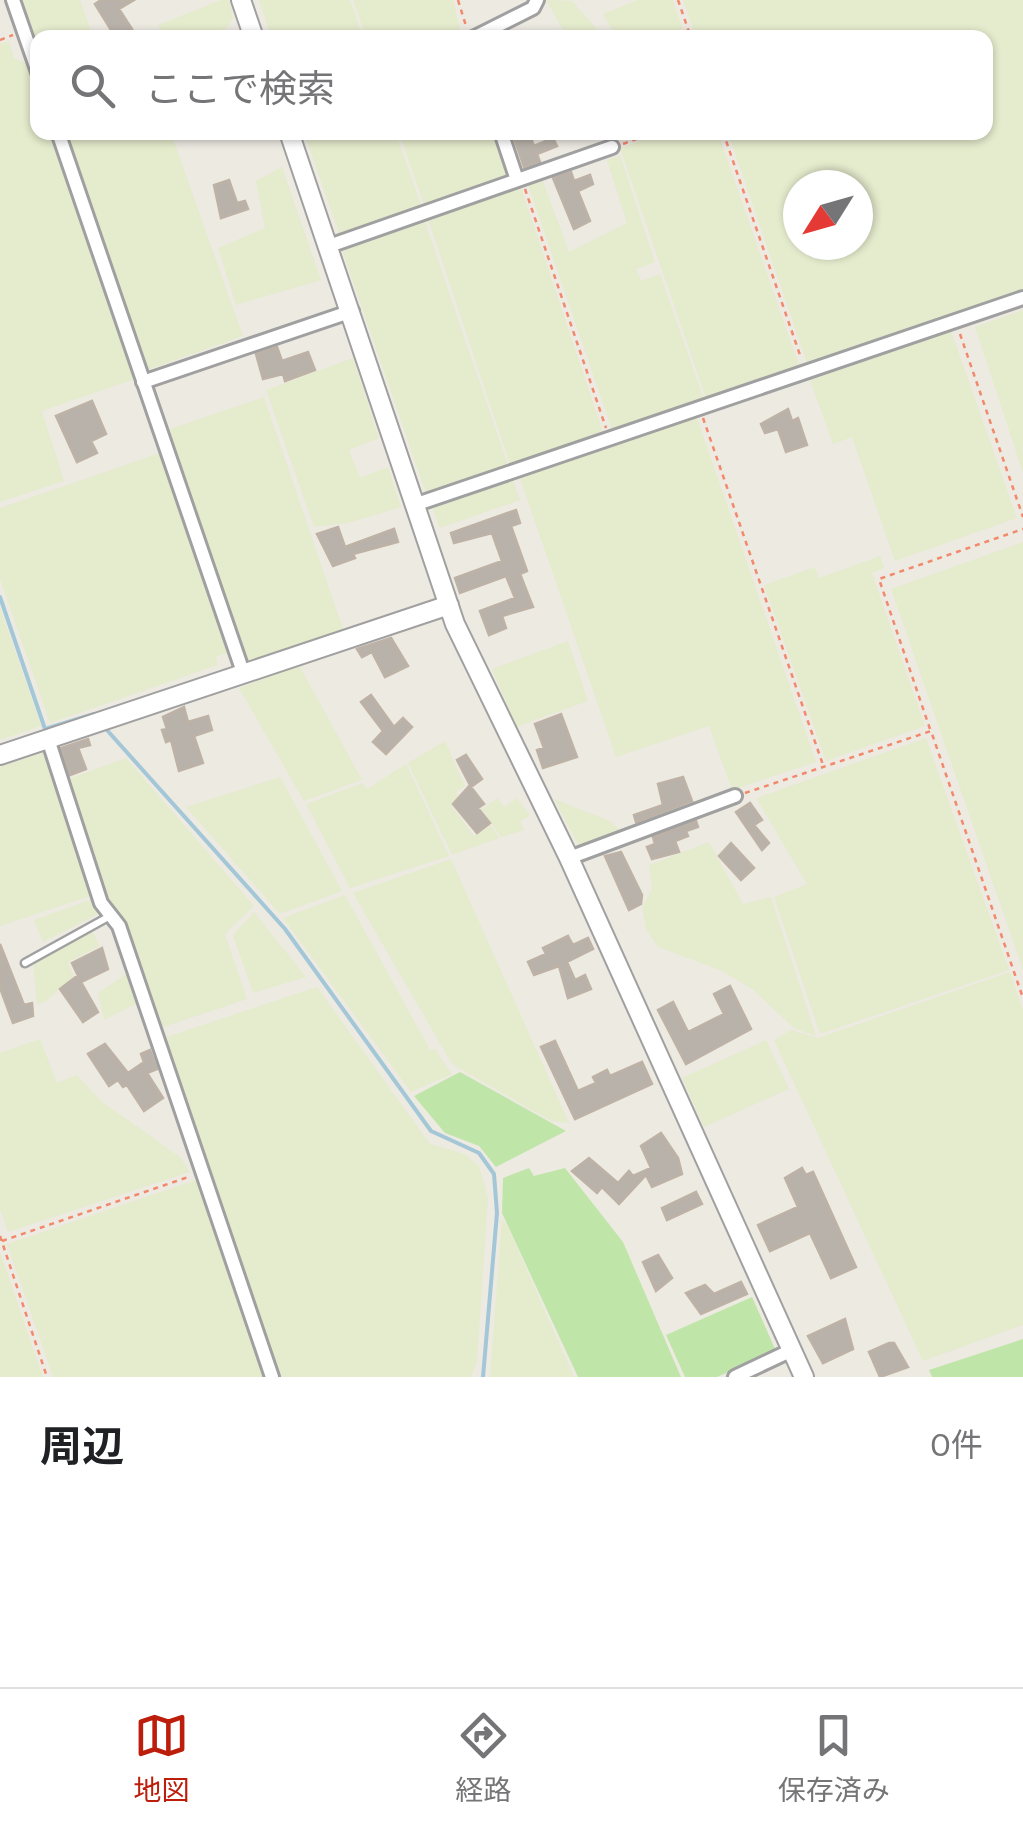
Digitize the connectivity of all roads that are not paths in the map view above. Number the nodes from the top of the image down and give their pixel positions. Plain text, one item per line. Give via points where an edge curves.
1 (13, 0) edge
2 (241, 0) edge
3 (537, 0) edge
4 (251, 30) edge
5 (487, 30) edge
6 (30, 49) edge
7 (61, 140) edge
8 (291, 140) edge
9 (504, 140) edge
10 (612, 147) road end
11 (519, 179) junction
12 (329, 246) junction
13 (1023, 298) edge
14 (352, 312) junction
15 (143, 382) junction
16 (417, 504) junction
17 (448, 604) junction
18 (244, 675) junction
19 (48, 740) junction
20 (0, 755) edge
21 (736, 796) road end
22 (569, 858) junction
23 (111, 916) junction
24 (26, 963) dead end
25 (792, 1350) junction
26 (272, 1377) edge
27 (735, 1377) edge
28 (804, 1377) edge

1 - 6 street
2 - 4 street
3 - 5 street
7 - 15 street
8 - 12 street
9 - 11 street
10 - 11 street
11 - 12 street
12 - 14 street
13 - 16 street
14 - 15 street
14 - 16 street
15 - 18 street
16 - 17 street
17 - 18 street
17 - 22 street
18 - 19 street
19 - 20 street
19 - 23 street
21 - 22 street
22 - 25 street
23 - 24 lane
23 - 26 street
25 - 27 street
25 - 28 street

